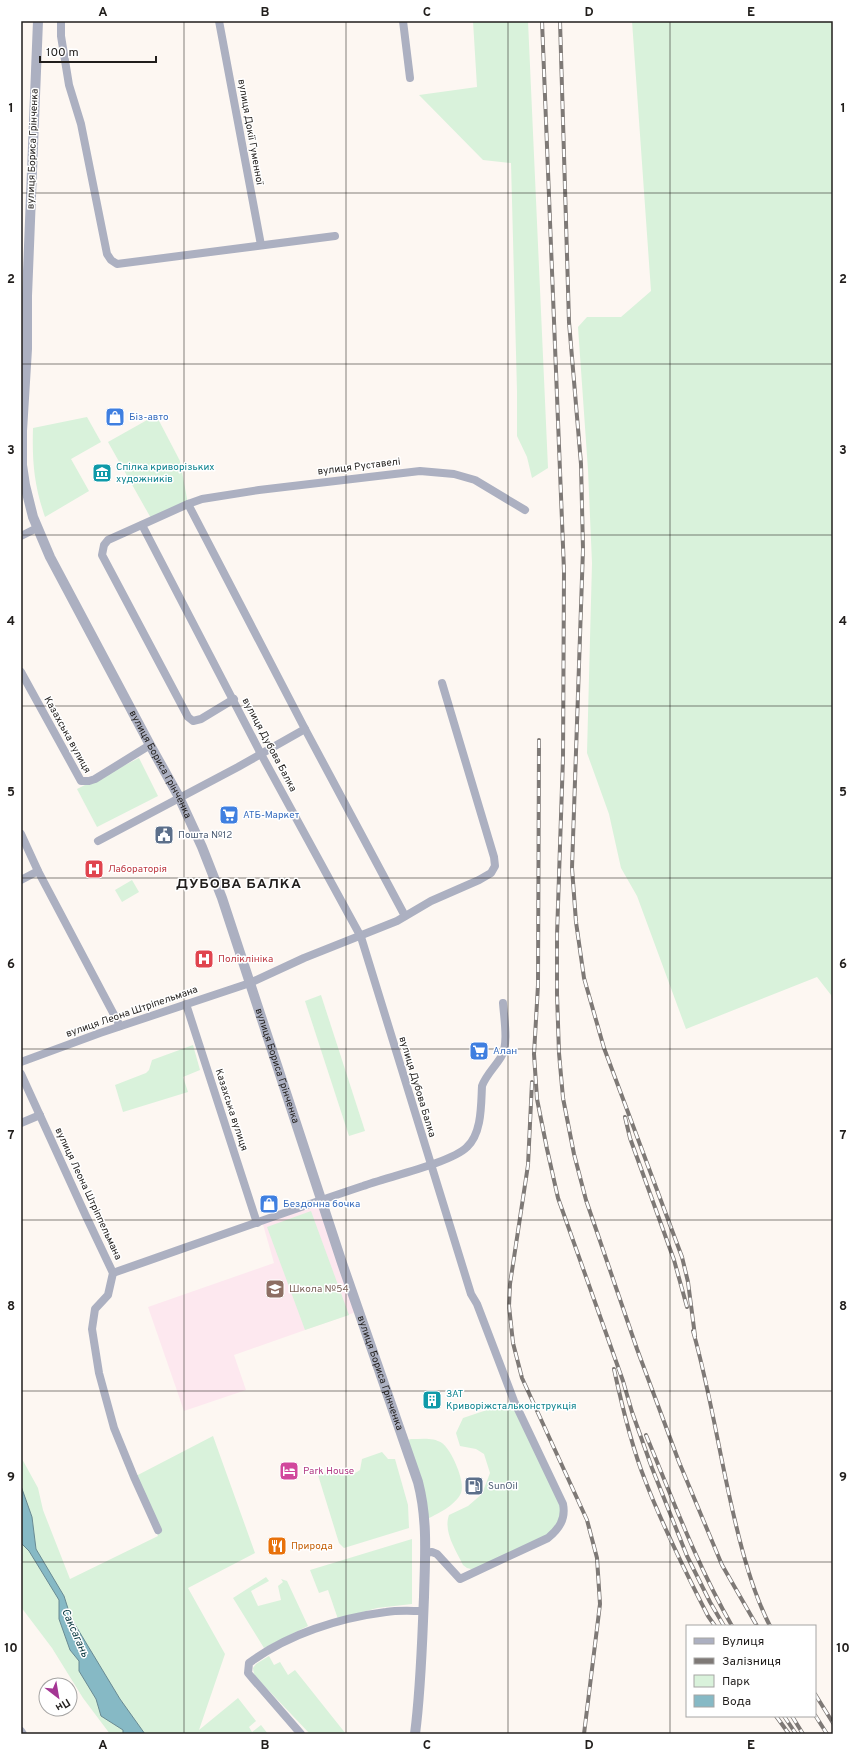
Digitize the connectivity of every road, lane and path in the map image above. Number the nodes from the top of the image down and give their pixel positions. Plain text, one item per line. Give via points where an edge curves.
1 (38, 21) edge
2 (61, 21) edge
3 (404, 21) edge
4 (221, 22) edge
5 (410, 78) dead end
6 (335, 236) dead end
7 (261, 245) junction
8 (23, 363) edge
9 (188, 504) junction
10 (525, 510) dead end
11 (142, 525) junction
12 (37, 528) junction
13 (21, 536) edge
14 (21, 672) edge
15 (442, 683) dead end
16 (234, 699) junction
17 (305, 729) junction
18 (150, 745) junction
19 (261, 754) junction
20 (179, 797) junction
21 (21, 834) edge
22 (98, 841) dead end
23 (38, 871) junction
24 (21, 880) edge
25 (405, 916) junction
26 (361, 936) junction
27 (250, 982) junction
28 (503, 1003) dead end
29 (186, 1004) junction
30 (120, 1026) junction
31 (21, 1062) edge
32 (21, 1074) edge
33 (40, 1114) junction
34 (21, 1123) edge
35 (430, 1165) junction
36 (322, 1199) junction
37 (257, 1222) junction
38 (113, 1273) junction
39 (158, 1530) dead end
40 (425, 1553) junction
41 (423, 1611) junction
42 (21, 1731) edge
43 (23, 1734) edge
44 (301, 1734) edge
45 (416, 1734) edge

1 - 8 street, вулиця Бориса Грінченка
2 - 7 street via 69,85 81,124 107,254 111,260 117,264
3 - 5 street
4 - 7 street, вулиця Докії Гуменної
6 - 7 street
8 - 12 street, вулиця Бориса Грінченка via 22,466 26,492
9 - 10 street, вулиця Руставелі via 202,499 258,490 420,471 454,474 475,480
9 - 11 street, вулиця Руставелі
9 - 17 street
11 - 16 street, вулиця Дубова Балка
11 - 16 street, вулиця Руставелі via 108,540 102,556 190,720 201,719
12 - 13 street
12 - 18 street, вулиця Бориса Грінченка via 60,578
14 - 18 street, Казахська вулиця via 81,781 95,779
15 - 25 street, вулиця Леона Штріпельмана via 495,866 491,873
16 - 19 street, вулиця Дубова Балка
17 - 19 street
17 - 25 street
18 - 20 street, вулиця Бориса Грінченка
19 - 20 street
19 - 26 street, вулиця Дубова Балка
20 - 22 street
20 - 27 street, вулиця Бориса Грінченка via 211,868
21 - 23 street
23 - 24 street
23 - 30 street
25 - 26 street, вулиця Леона Штріпельмана
26 - 27 street, вулиця Леона Штріпельмана
26 - 35 street, вулиця Дубова Балка
27 - 29 street, вулиця Леона Штріпельмана
27 - 36 street, вулиця Бориса Грінченка
28 - 35 street via 504,1052 484,1080 474,1139 464,1150
29 - 30 street, вулиця Леона Штріпельмана
29 - 37 street, Казахська вулиця
30 - 31 street, вулиця Леона Штріпельмана
32 - 33 street, вулиця Леона Штріппельмана
33 - 34 street
33 - 38 street, вулиця Леона Штріппельмана
35 - 36 street
35 - 40 street, вулиця Дубова Балка via 471,1294 514,1401 564,1510 557,1531 548,1538 460,1579 437,1554
36 - 37 street
36 - 40 street, вулиця Бориса Грінченка via 418,1482 424,1503
37 - 38 street
38 - 39 street, вулиця Леона Штріппельмана via 108,1295 95,1309 92,1329 99,1373 114,1428
40 - 41 street, вулиця Бориса Грінченка
41 - 44 street via 387,1611 349,1619 300,1635 263,1653 249,1663 248,1673
41 - 45 street, вулиця Бориса Грінченка
42 - 43 street

